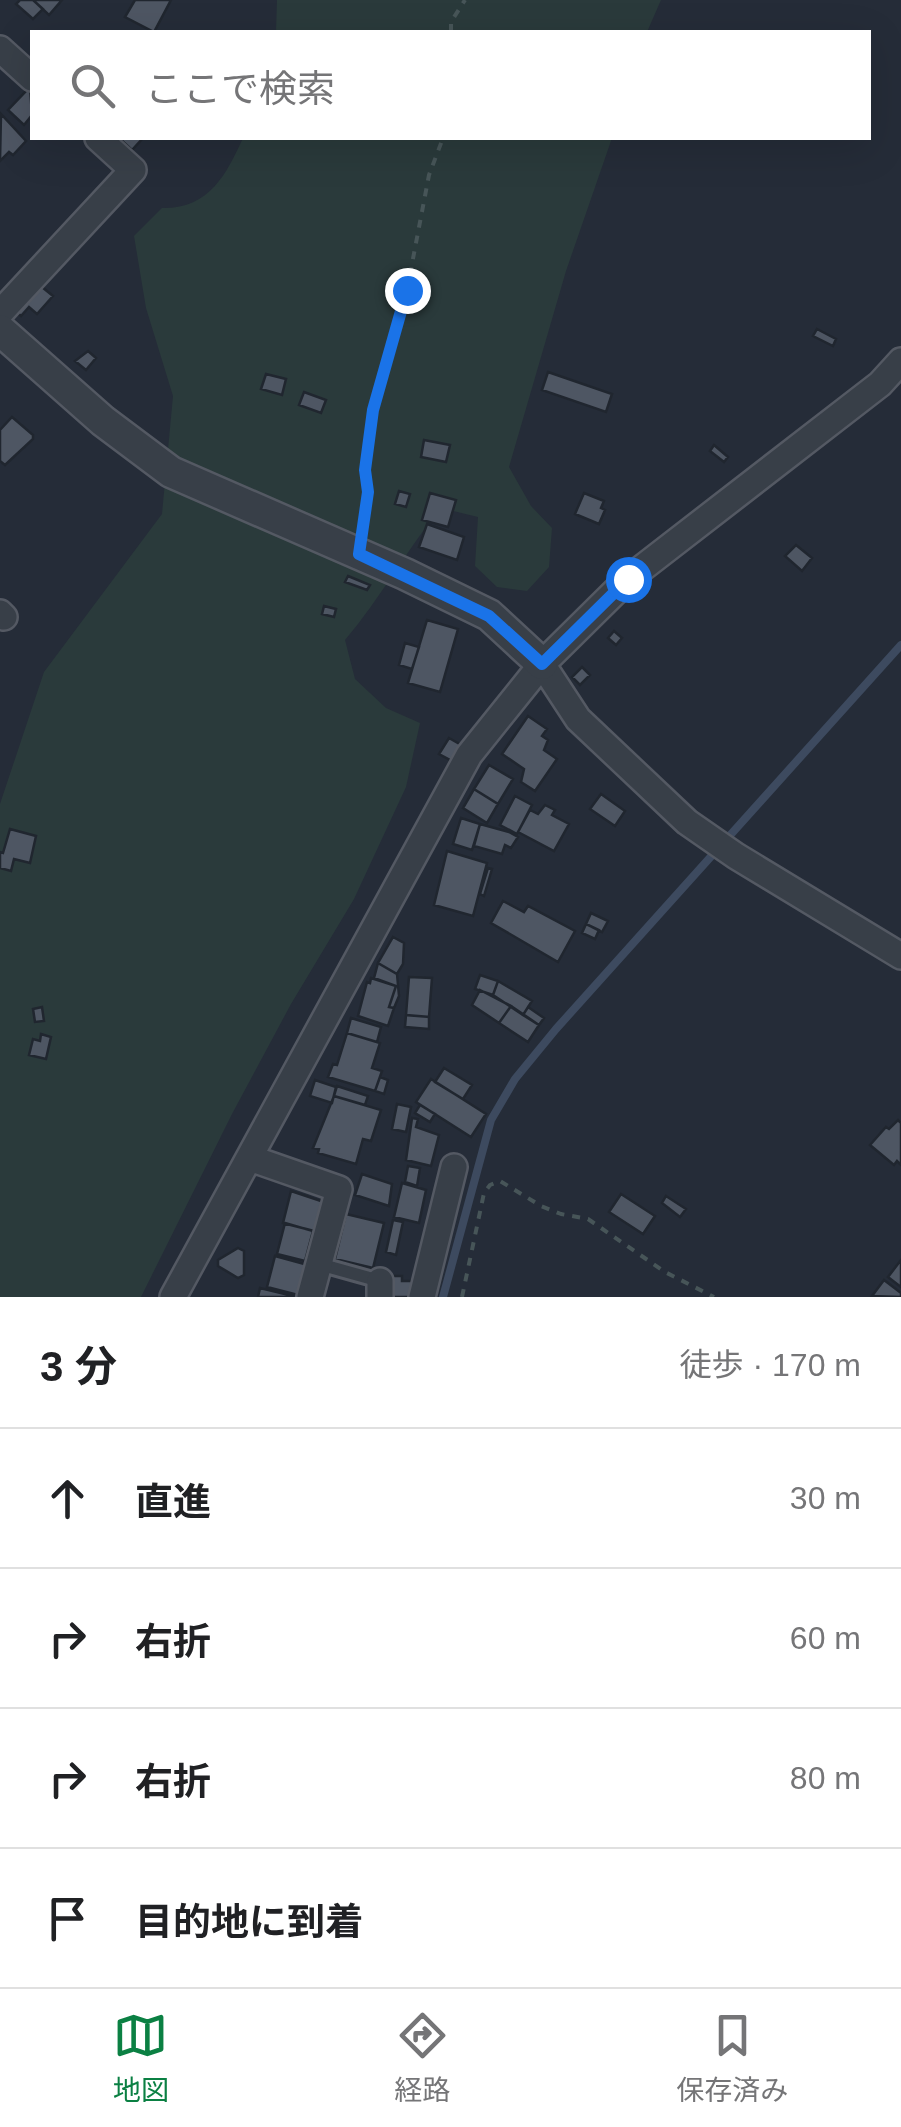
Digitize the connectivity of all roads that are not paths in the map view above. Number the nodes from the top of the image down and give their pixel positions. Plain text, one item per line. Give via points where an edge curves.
1 (0, 49) edge
2 (30, 76) edge
3 (100, 140) edge
4 (0, 313) edge
5 (0, 330) edge
6 (901, 361) edge
7 (542, 664) junction
8 (901, 956) edge
9 (250, 1158) junction
10 (454, 1168) dead end
11 (319, 1264) junction
12 (380, 1289) edge
13 (173, 1297) edge
14 (310, 1297) edge
15 (422, 1297) edge

1 - 2 street
3 - 4 street via 133,170
5 - 7 street via 151,459 489,616
6 - 7 street via 628,579
7 - 8 street via 578,719 687,822
7 - 9 street via 469,756
9 - 11 street via 339,1189
9 - 13 street
10 - 15 street
11 - 12 lane
11 - 14 street

